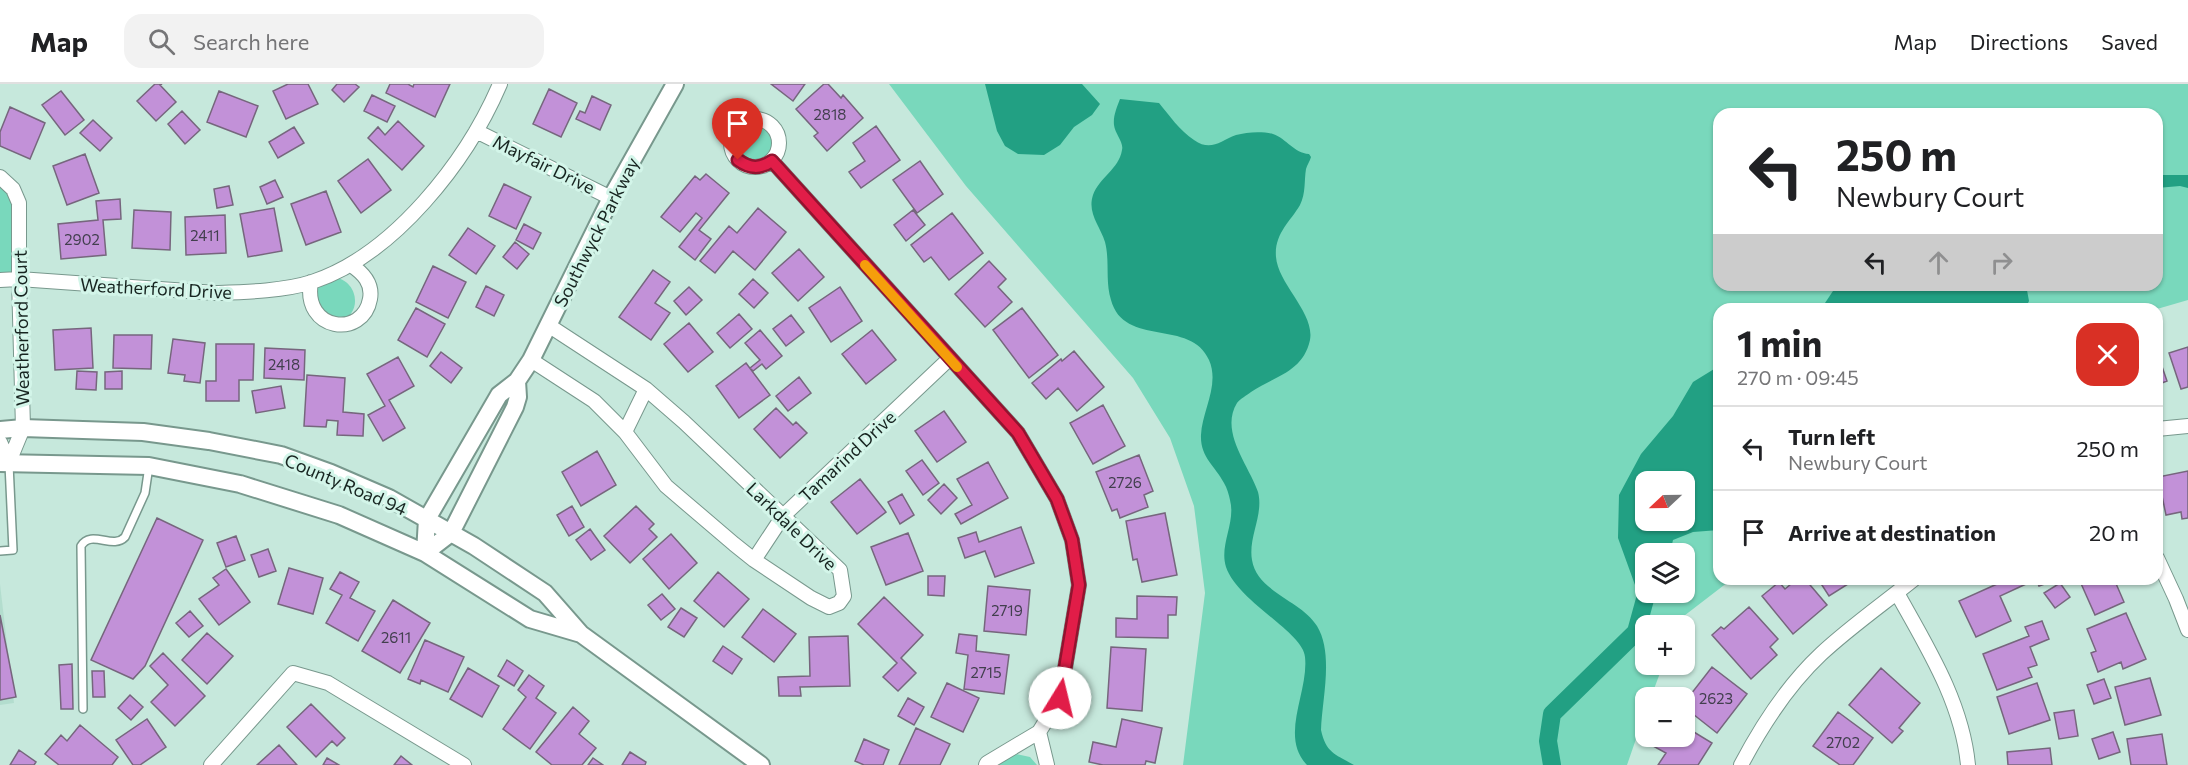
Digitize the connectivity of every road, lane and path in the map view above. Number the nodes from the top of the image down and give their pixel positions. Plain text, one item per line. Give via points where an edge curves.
1 (500, 84) edge
2 (675, 84) edge
3 (476, 131) junction
4 (772, 161) dead end
5 (0, 177) edge
6 (611, 198) junction
7 (351, 265) junction
8 (19, 279) junction
9 (0, 280) edge
10 (311, 282) junction
11 (548, 325) junction
12 (949, 358) junction
13 (531, 360) junction
14 (517, 381) junction
15 (646, 389) junction
16 (2188, 426) edge
17 (23, 428) junction
18 (2163, 428) edge
19 (0, 430) edge
20 (625, 432) junction
21 (0, 442) edge
22 (5, 462) edge
23 (149, 466) junction
24 (783, 516) junction
25 (427, 519) junction
26 (451, 533) junction
27 (0, 551) edge
28 (425, 553) junction
29 (754, 560) junction
30 (2163, 571) edge
31 (1907, 585) edge
32 (1897, 593) junction
33 (2188, 630) edge
34 (581, 634) junction
35 (83, 708) dead end
36 (1039, 732) junction
37 (211, 765) edge
38 (464, 765) edge
39 (761, 765) edge
40 (986, 765) edge
41 (1047, 765) edge
42 (1741, 765) edge
43 (1968, 765) edge

1 - 3 street, Weatherford Drive
2 - 6 street, Southwyck Parkway
3 - 6 street, Mayfair Drive
3 - 7 street, Weatherford Drive via 411,217
4 - 12 street
5 - 8 street, Weatherford Court via 14,189 19,203
6 - 11 street, Southwyck Parkway
7 - 10 street, Weatherford Drive
7 - 10 street via 361,271 371,293 363,315 353,322 335,324 318,316 309,294
8 - 9 street, Weatherford Drive
8 - 10 street, Weatherford Drive via 216,293
8 - 17 street, Weatherford Court
11 - 13 street, Southwyck Parkway
11 - 15 street, Larkdale Drive
12 - 24 street, Tamarind Drive
12 - 36 street via 1018,433 1057,499 1072,540 1079,585 1062,687 1060,698
13 - 14 street, Southwyck Parkway
13 - 20 street, Larkdale Drive via 594,401
14 - 25 street, Southwyck Parkway via 499,395
14 - 26 street, Southwyck Parkway via 515,407
15 - 20 street
15 - 24 street, Larkdale Drive
16 - 18 street
17 - 19 street, County Road 94
17 - 22 street, Weatherford Court
17 - 25 street, County Road 94 via 143,432 281,455 389,498
20 - 29 street, Larkdale Drive via 666,486
21 - 22 street
22 - 23 street, County Road 94
22 - 27 lane via 13,550
23 - 28 street, County Road 94 via 240,484 339,514
23 - 35 lane via 145,493 122,541 90,538 81,546
24 - 29 street, Tamarind Drive
24 - 29 street, Larkdale Drive via 840,570 844,596 829,607
25 - 26 street, County Road 94
25 - 28 street, Southwyck Parkway
26 - 28 street, Southwyck Parkway
26 - 34 street, County Road 94 via 544,593
28 - 34 street, County Road 94 via 530,618
30 - 33 street
31 - 32 street
32 - 42 street via 1822,654 1796,681
32 - 43 street via 1943,676 1960,724
34 - 39 street, County Road 94
36 - 40 street
36 - 41 street
37 - 38 street via 292,673 327,683

